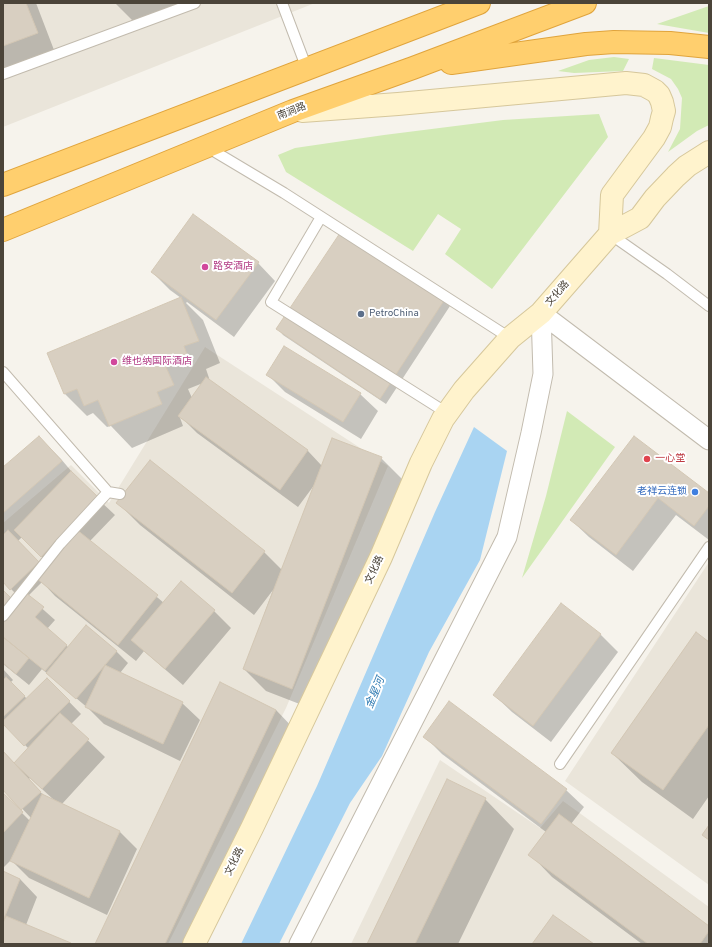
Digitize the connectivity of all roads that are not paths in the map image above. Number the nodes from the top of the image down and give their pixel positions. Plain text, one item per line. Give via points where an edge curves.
1 (195, 3) edge
2 (282, 3) edge
3 (479, 3) edge
4 (585, 3) edge
5 (709, 47) edge
6 (413, 68) junction
7 (307, 69) junction
8 (3, 74) edge
9 (293, 112) junction
10 (207, 146) junction
11 (709, 152) edge
12 (3, 185) edge
13 (321, 217) junction
14 (3, 230) edge
15 (610, 234) junction
16 (709, 306) edge
17 (542, 313) junction
18 (510, 338) junction
19 (3, 372) edge
20 (447, 413) junction
21 (709, 440) edge
22 (108, 492) junction
23 (120, 494) dead end
24 (709, 547) edge
25 (3, 616) edge
26 (560, 764) dead end
27 (194, 944) edge
28 (299, 944) edge

1 - 8 lane
2 - 7 lane
3 - 7 highway
4 - 6 highway, 南涧路
5 - 6 highway via 614,42
6 - 9 highway, 南涧路
7 - 12 highway
9 - 10 highway, 南涧路
9 - 15 street via 626,84 644,85 659,95 664,111 660,128 654,138 612,195
10 - 13 lane
10 - 14 highway, 南涧路
11 - 15 street via 676,176 640,218
13 - 18 lane
13 - 20 lane via 272,302
15 - 16 lane
15 - 17 street, 文化路
17 - 18 street, 文化路
17 - 21 street
17 - 28 street via 543,374 507,537
18 - 20 street, 文化路
19 - 22 lane
20 - 27 street, 文化路 via 421,463 381,557 327,671
22 - 23 lane
22 - 25 lane via 60,544
24 - 26 lane

